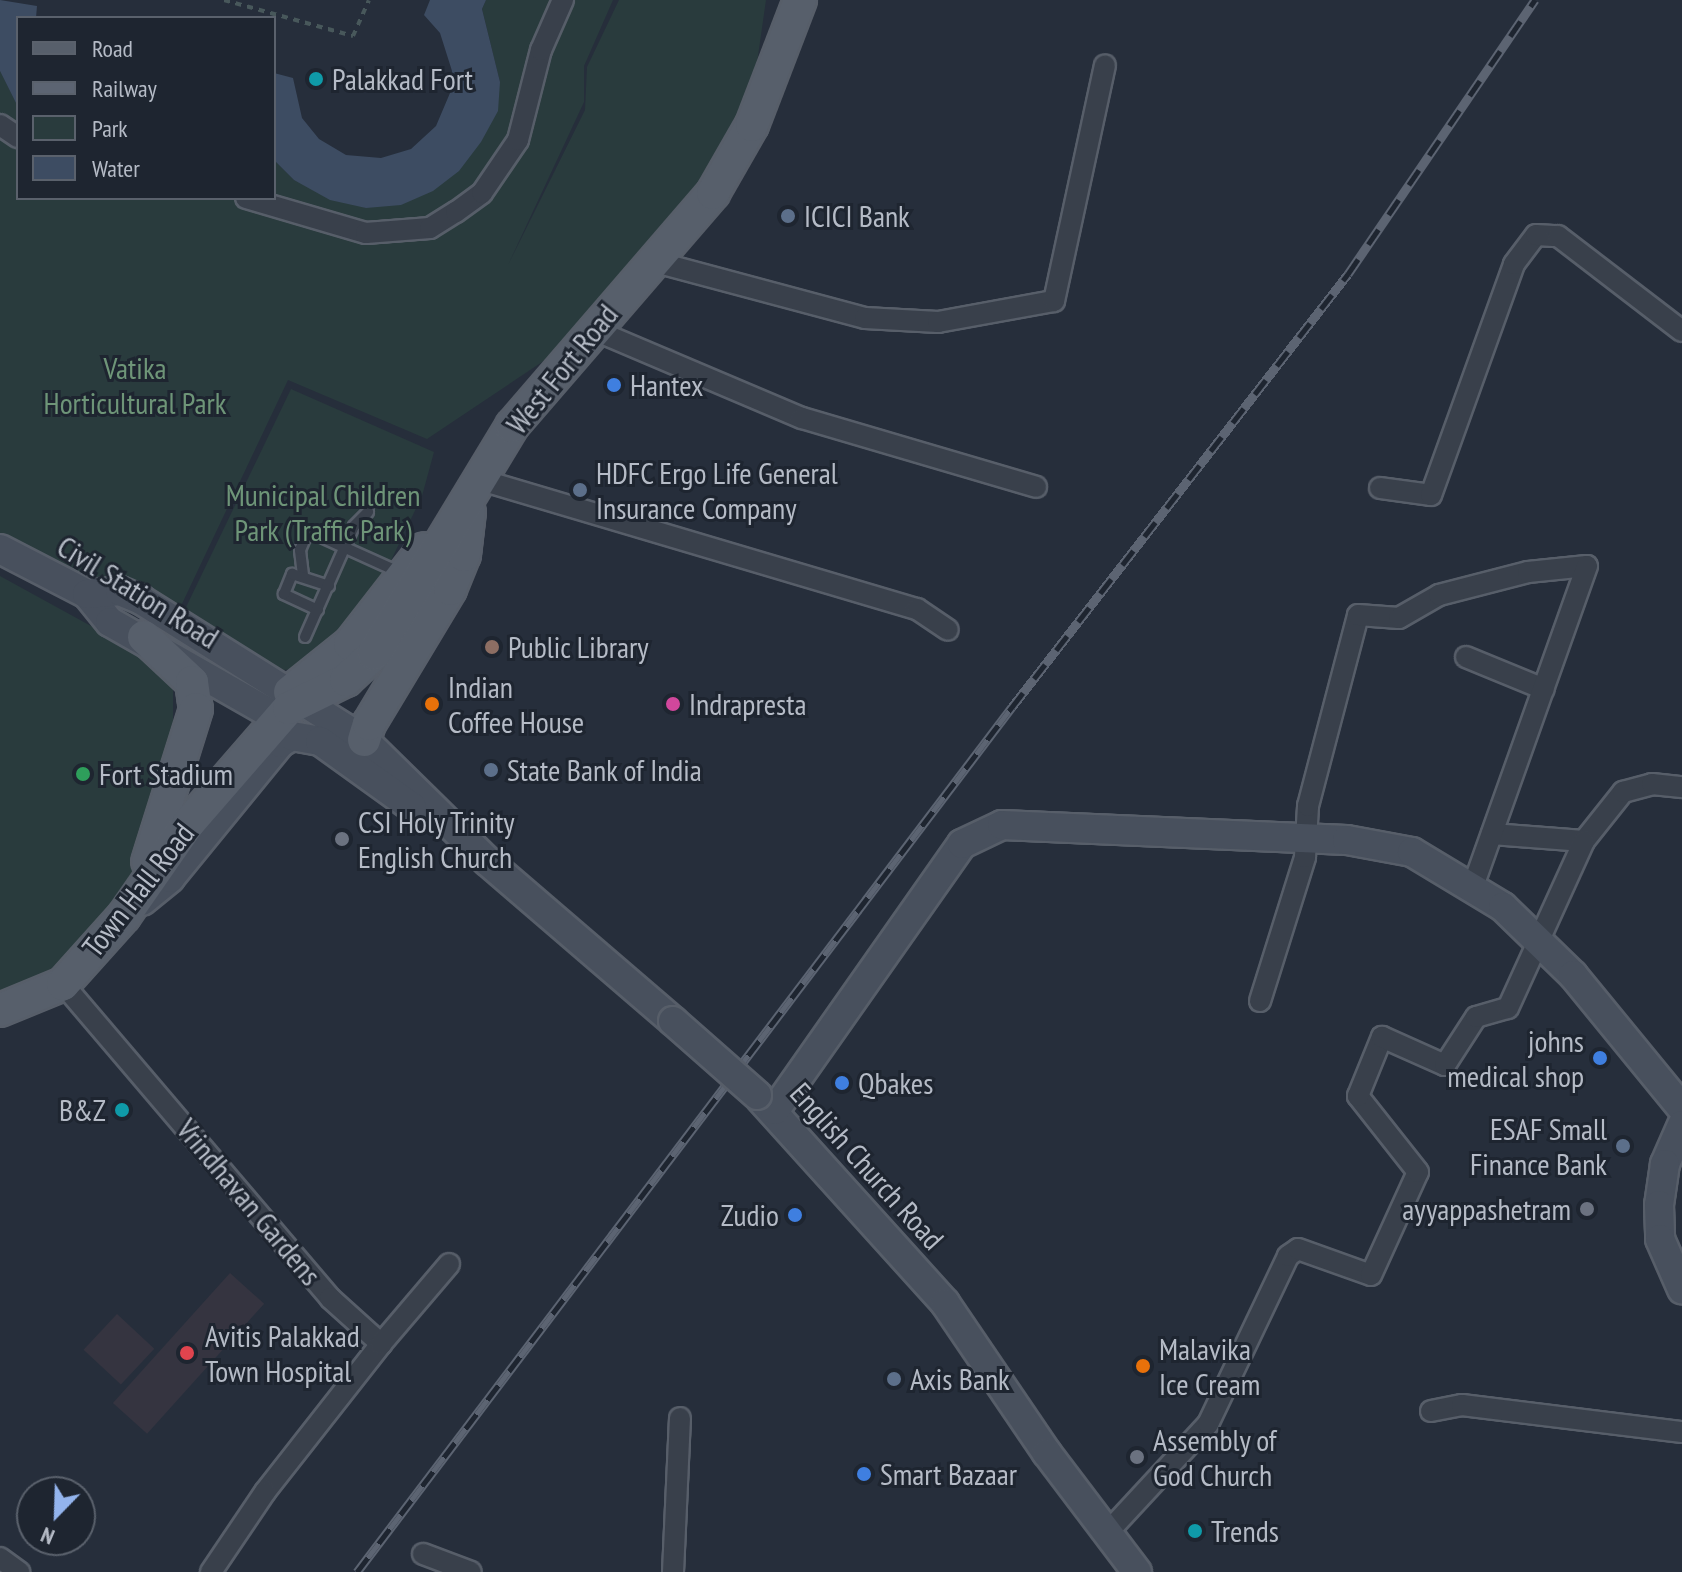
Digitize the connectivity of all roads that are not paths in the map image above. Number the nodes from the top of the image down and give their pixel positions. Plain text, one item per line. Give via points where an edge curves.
1 (563, 0) edge
2 (800, 0) edge
3 (1105, 65) dead end
4 (253, 200) edge
5 (652, 261) junction
6 (592, 329) junction
7 (1682, 331) edge
8 (1036, 487) dead end
9 (1380, 488) dead end
10 (486, 489) junction
11 (368, 512) dead end
12 (0, 549) edge
13 (345, 549) junction
14 (401, 573) junction
15 (303, 575) junction
16 (329, 586) junction
17 (87, 594) junction
18 (318, 610) junction
19 (948, 630) dead end
20 (144, 637) junction
21 (305, 637) dead end
22 (1466, 657) dead end
23 (1544, 689) junction
24 (289, 705) junction
25 (364, 740) junction
26 (1682, 787) edge
27 (1307, 834) junction
28 (1492, 834) junction
29 (1584, 841) junction
30 (487, 861) junction
31 (1478, 874) junction
32 (124, 916) junction
33 (1545, 933) junction
34 (63, 984) junction
35 (1260, 1001) dead end
36 (0, 1010) edge
37 (766, 1103) junction
38 (1682, 1108) edge
39 (1682, 1125) edge
40 (449, 1264) dead end
41 (1682, 1289) edge
42 (381, 1344) junction
43 (1431, 1411) dead end
44 (680, 1418) dead end
45 (1682, 1432) edge
46 (1107, 1533) junction
47 (423, 1554) dead end
48 (0, 1558) edge
49 (19, 1572) edge
50 (211, 1572) edge
51 (471, 1572) edge
52 (673, 1572) edge
53 (1137, 1572) edge

1 - 4 street via 541,50 518,140 482,193 456,212 430,228 366,233
2 - 5 main road, West Fort Road via 752,125 713,193
3 - 5 street via 1054,301 938,322 865,318
5 - 6 main road, West Fort Road
6 - 8 street via 802,418
6 - 10 main road, West Fort Road via 512,426
7 - 9 street via 1558,236 1536,235 1514,264 1431,495
10 - 14 main road
10 - 19 street via 593,513 917,609
10 - 24 main road, West Fort Road via 374,654 346,680
10 - 25 main road via 450,589
11 - 13 lane via 354,526
12 - 17 main road, Civil Station Road
13 - 14 lane
13 - 15 lane via 308,531 300,550
13 - 16 lane
14 - 24 main road via 350,644
15 - 16 lane
15 - 18 lane via 292,574 284,594
16 - 18 lane
17 - 20 main road, Civil Station Road via 110,622
17 - 24 main road via 120,591 141,600
18 - 21 lane
20 - 24 main road, Civil Station Road
20 - 32 main road via 192,682 196,709 175,785
22 - 23 street
23 - 27 street via 1587,566 1528,572 1439,595 1399,618 1358,615 1308,806
23 - 28 street
24 - 25 main road, English Church Road
24 - 32 main road, Town Hall Road via 188,824
25 - 30 main road, English Church Road
26 - 29 street via 1652,784 1623,792
27 - 31 main road via 1412,852
27 - 35 street
27 - 37 main road via 1002,825 962,844
28 - 29 street
28 - 31 street
29 - 33 street
30 - 32 main road, English Church Road via 320,741 292,736 280,743 170,878
30 - 37 main road, English Church Road, bridge
31 - 33 main road
32 - 34 main road, Town Hall Road
33 - 38 main road
33 - 46 street via 1508,1008 1476,1017 1445,1065 1382,1037 1358,1096 1418,1172 1371,1275 1298,1249 1288,1256 1208,1424
34 - 36 main road, Town Hall Road
34 - 42 street, Vrindhavan Gardens via 330,1298
37 - 46 main road, English Church Road via 945,1303
39 - 41 main road via 1665,1164 1659,1228
40 - 42 street
42 - 50 street via 265,1492
43 - 45 street via 1462,1405
44 - 52 street
46 - 53 main road, English Church Road
47 - 51 street
48 - 49 street

